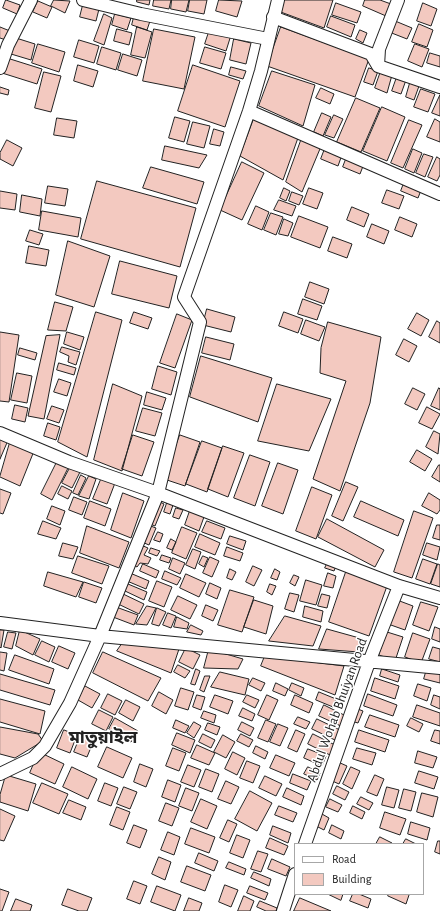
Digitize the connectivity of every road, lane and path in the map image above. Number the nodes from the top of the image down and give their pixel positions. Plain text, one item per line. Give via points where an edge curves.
1 (31, 0) edge
2 (83, 0) edge
3 (278, 0) edge
4 (398, 0) edge
5 (273, 17) junction
6 (268, 39) junction
7 (378, 66) junction
8 (0, 68) edge
9 (440, 87) edge
10 (249, 111) junction
11 (440, 194) edge
12 (0, 433) edge
13 (158, 493) junction
14 (399, 586) junction
15 (440, 598) edge
16 (0, 623) edge
17 (100, 636) junction
18 (369, 662) junction
19 (440, 668) edge
20 (0, 774) edge
21 (305, 843) edge
22 (294, 877) edge
23 (283, 911) edge

1 - 8 street via 8,45
2 - 6 street
3 - 5 street
4 - 7 street via 379,49
5 - 6 street
5 - 7 street via 371,54
6 - 10 street
7 - 9 street
10 - 11 street
10 - 13 street via 184,298 200,322
12 - 13 street via 69,462
13 - 14 street
13 - 17 street
14 - 15 street
14 - 18 street, Abdul Wohab Bhuiyan Road
16 - 17 street
17 - 18 street
17 - 20 street via 70,703 45,746 33,758
18 - 19 street
18 - 21 street, Abdul Wohab Bhuiyan Road
22 - 23 street

